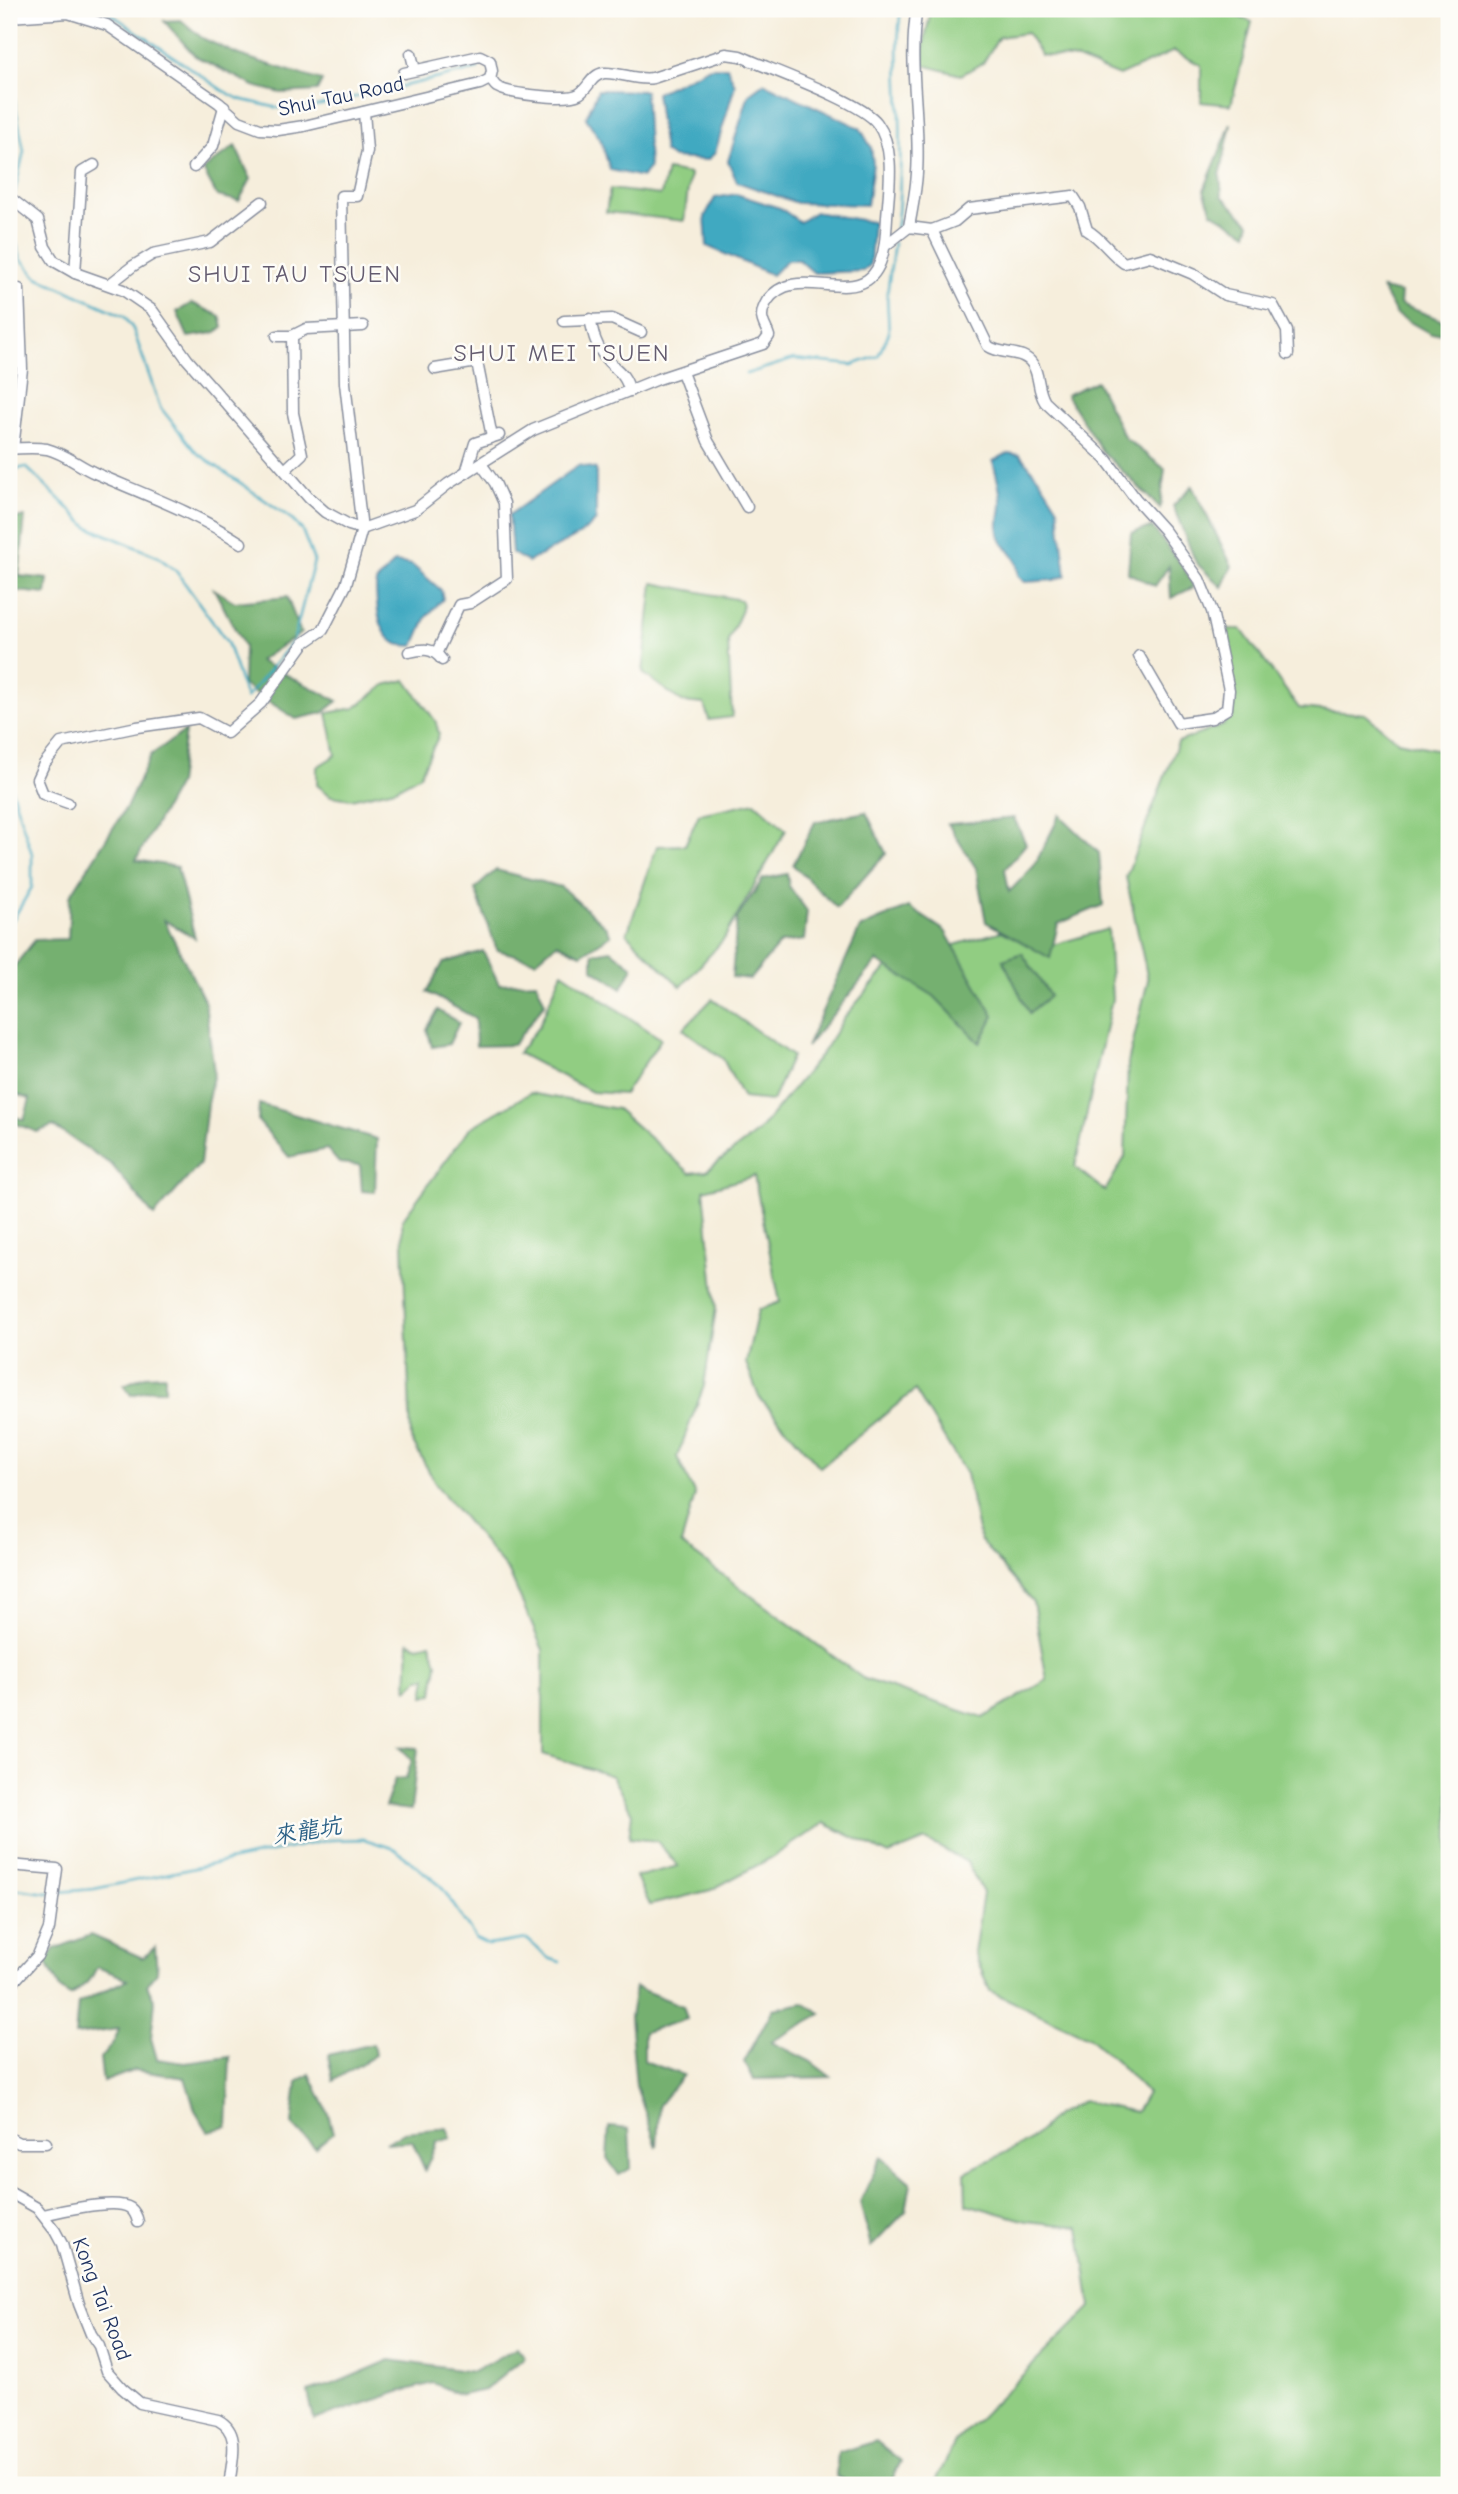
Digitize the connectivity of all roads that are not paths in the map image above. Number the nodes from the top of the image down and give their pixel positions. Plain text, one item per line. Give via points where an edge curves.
1 (917, 9) edge
2 (10, 16) edge
3 (411, 54) dead end
4 (490, 79) junction
5 (224, 107) junction
6 (364, 112) junction
7 (94, 166) dead end
8 (194, 167) dead end
9 (9, 197) edge
10 (262, 202) dead end
11 (904, 229) junction
12 (932, 230) junction
13 (886, 245) junction
14 (75, 273) junction
15 (110, 284) junction
16 (19, 289) dead end
17 (590, 319) junction
18 (564, 321) dead end
19 (363, 326) dead end
20 (345, 328) junction
21 (641, 332) dead end
22 (292, 336) junction
23 (277, 337) dead end
24 (1288, 354) dead end
25 (435, 369) dead end
26 (682, 372) junction
27 (630, 391) junction
28 (11, 449) edge
29 (481, 464) junction
30 (285, 470) junction
31 (467, 473) junction
32 (747, 507) dead end
33 (362, 529) junction
34 (241, 543) dead end
35 (409, 652) dead end
36 (1139, 656) dead end
37 (68, 803) dead end
38 (9, 1865) edge
39 (9, 1987) edge
40 (9, 2138) edge
41 (46, 2143) dead end
42 (9, 2192) edge
43 (43, 2214) junction
44 (138, 2222) dead end
45 (232, 2485) edge

1 - 11 street via 917,173
2 - 5 street, Shui Tau Road via 68,13 107,25
3 - 4 street, Shui Tau Road via 409,71 480,56 492,65
4 - 6 street, Shui Tau Road
4 - 13 street via 504,89 571,96 600,74 643,80 726,54 740,55 859,107 877,123 886,141 890,171
5 - 6 street, Shui Tau Road via 239,121 278,130
5 - 8 street via 212,146
6 - 20 street via 367,151 357,196 341,196
7 - 14 street via 82,172
9 - 14 street via 38,220 47,253
10 - 15 street via 210,242 153,254
11 - 12 street
11 - 13 street
12 - 24 street via 970,209 1073,196 1087,230 1124,263 1150,256 1193,274 1225,295 1273,304 1287,331
12 - 36 street via 988,346 1031,362 1045,402 1106,459 1199,579 1212,611 1229,690 1227,709 1212,718 1178,723
13 - 26 street via 874,275 867,280 788,286 764,306 767,341
14 - 15 street
15 - 30 street via 152,310 187,359
16 - 28 street via 22,369
17 - 18 street
17 - 21 street via 612,319
17 - 27 street via 595,342 625,376
19 - 20 street
20 - 22 street via 306,329
20 - 33 street via 345,383
22 - 23 street
22 - 30 street via 293,414 302,454
25 - 31 street via 477,362 496,436 475,443
26 - 27 street
26 - 32 street via 708,441
27 - 29 street via 533,430
28 - 34 street via 46,449 62,455 210,522
29 - 31 street
29 - 35 street via 504,503 507,579 470,603 458,605 440,656 424,649
30 - 33 street via 326,512
31 - 33 street via 415,510
33 - 37 street via 346,585 323,630 304,643 261,703 227,733 199,718 61,743 37,779 43,794
38 - 39 street via 57,1868 49,1929 38,1955
40 - 41 street via 19,2143
42 - 43 street, Kong Tai Road
43 - 44 street via 122,2205 131,2208
43 - 45 street, Kong Tai Road via 62,2244 79,2304 107,2371 140,2403 228,2425 234,2438

